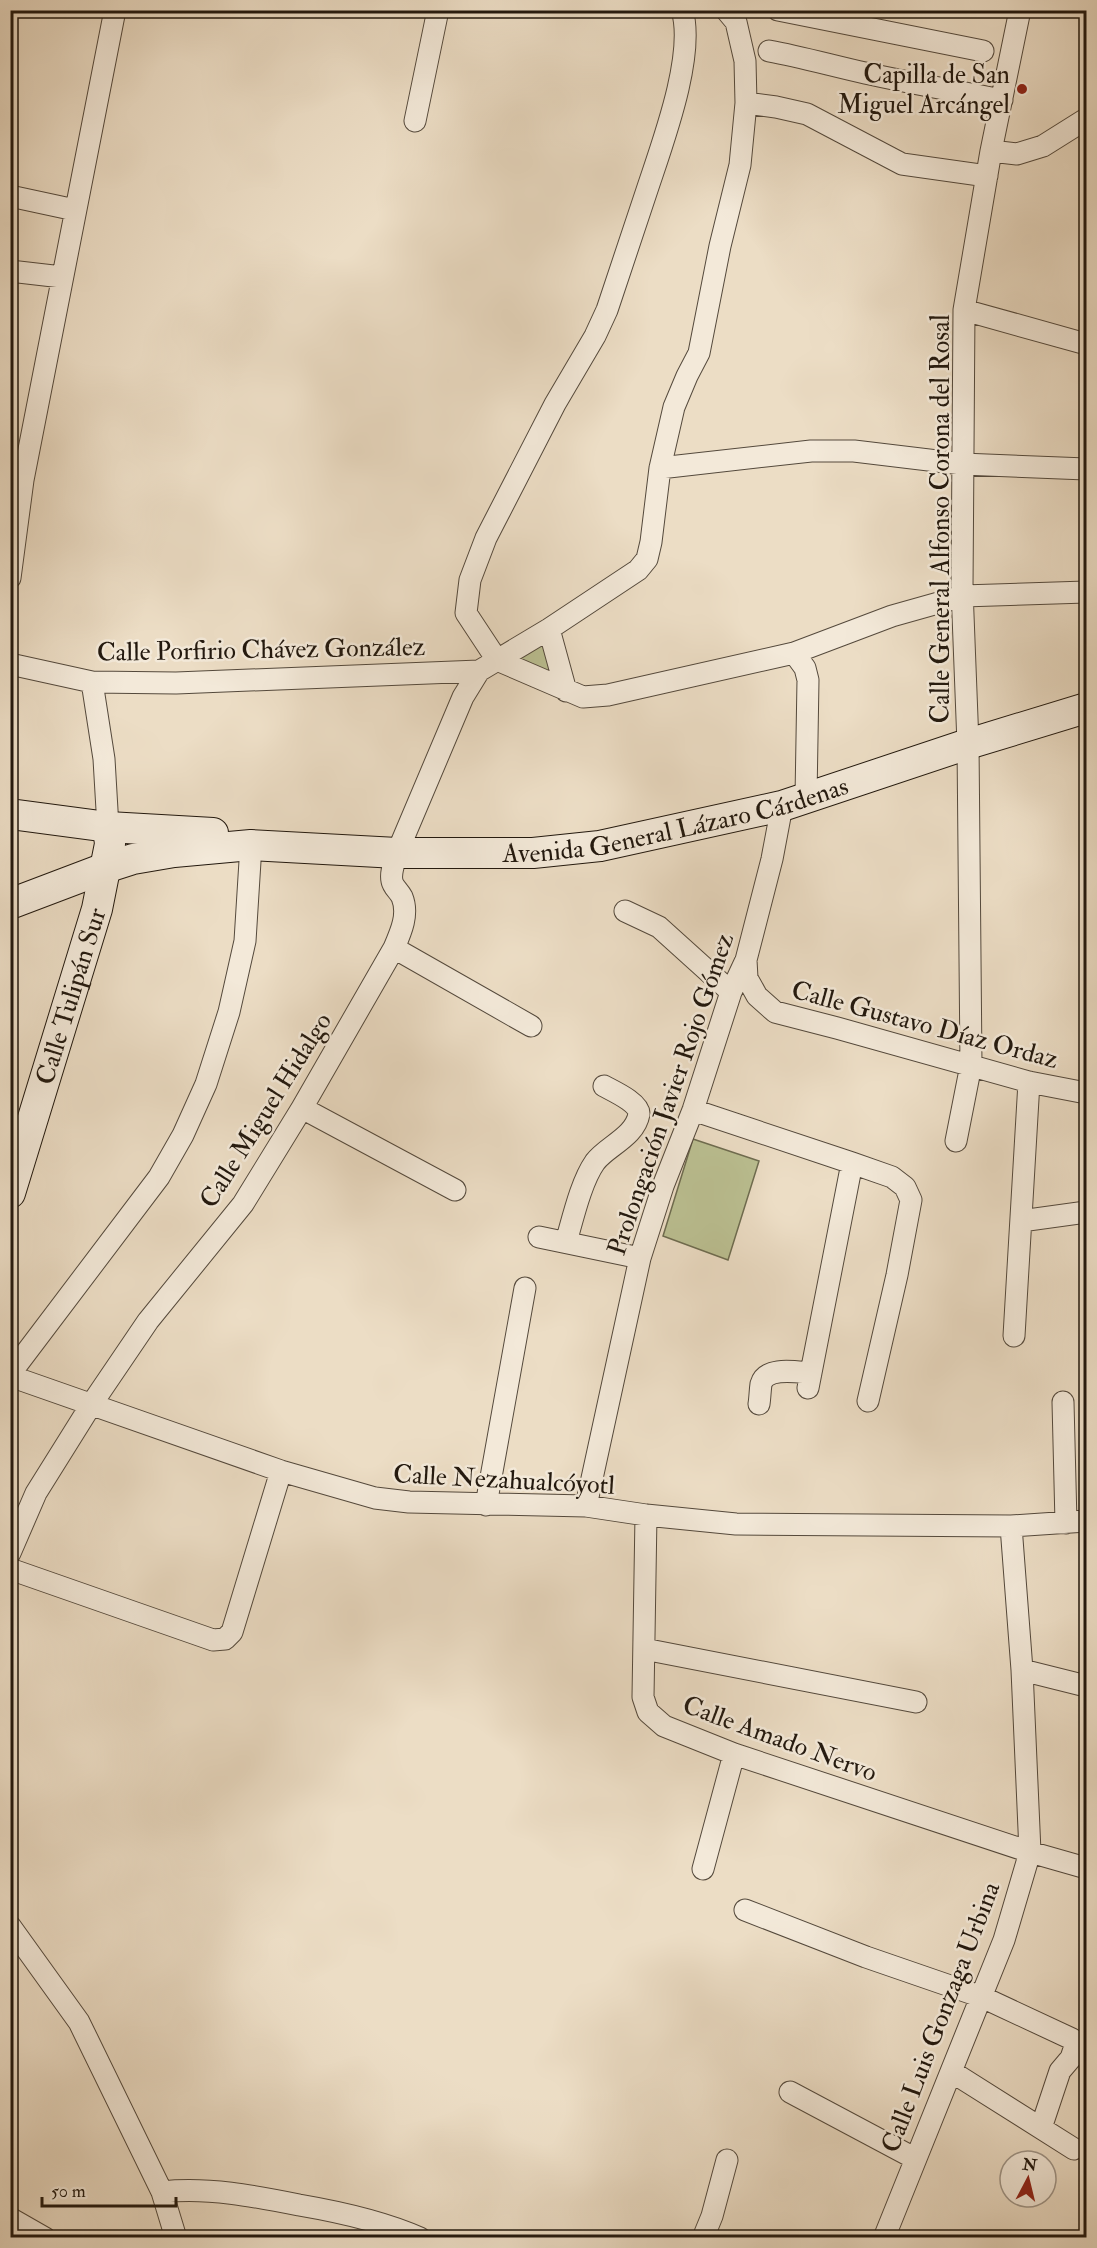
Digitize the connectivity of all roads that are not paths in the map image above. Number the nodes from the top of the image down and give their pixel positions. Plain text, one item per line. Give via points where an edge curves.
1 (116, 10) edge
2 (438, 10) edge
3 (682, 10) edge
4 (726, 10) edge
5 (778, 10) edge
6 (1020, 10) edge
7 (769, 51) dead end
8 (982, 51) dead end
9 (1002, 100) junction
10 (746, 103) junction
11 (1086, 119) edge
12 (415, 121) dead end
13 (991, 151) junction
14 (987, 176) junction
15 (10, 196) edge
16 (75, 210) junction
17 (10, 272) edge
18 (62, 277) junction
19 (964, 310) junction
20 (1086, 344) edge
21 (962, 464) junction
22 (660, 468) junction
23 (1086, 469) edge
24 (10, 578) edge
25 (1086, 592) edge
26 (963, 596) junction
27 (549, 629) junction
28 (794, 653) junction
29 (10, 664) edge
30 (488, 665) junction
31 (92, 682) junction
32 (566, 691) junction
33 (1084, 711) edge
34 (968, 744) junction
35 (794, 801) junction
36 (10, 814) edge
37 (108, 827) junction
38 (251, 845) junction
39 (397, 853) junction
40 (105, 868) junction
41 (10, 904) edge
42 (625, 911) dead end
43 (394, 948) junction
44 (746, 960) junction
45 (731, 992) junction
46 (531, 1026) dead end
47 (971, 1065) junction
48 (1029, 1082) junction
49 (604, 1086) dead end
50 (1086, 1093) edge
51 (302, 1108) junction
52 (693, 1110) junction
53 (956, 1141) dead end
54 (16, 1156) edge
55 (852, 1163) junction
56 (455, 1190) dead end
57 (10, 1193) edge
58 (1086, 1212) edge
59 (1021, 1221) junction
60 (539, 1237) dead end
61 (566, 1242) junction
62 (640, 1258) junction
63 (525, 1288) dead end
64 (1014, 1336) dead end
65 (10, 1375) edge
66 (868, 1401) dead end
67 (1062, 1402) dead end
68 (759, 1404) dead end
69 (91, 1405) junction
70 (281, 1472) junction
71 (486, 1505) junction
72 (586, 1506) junction
73 (646, 1515) junction
74 (1076, 1522) edge
75 (1011, 1526) junction
76 (10, 1553) edge
77 (10, 1569) edge
78 (644, 1649) junction
79 (1022, 1670) junction
80 (1086, 1686) edge
81 (916, 1702) dead end
82 (734, 1754) junction
83 (1030, 1852) junction
84 (1086, 1868) edge
85 (703, 1869) dead end
86 (745, 1910) dead end
87 (10, 1926) edge
88 (982, 1997) junction
89 (952, 2072) junction
90 (790, 2092) dead end
91 (1041, 2128) junction
92 (1074, 2149) dead end
93 (914, 2158) junction
94 (727, 2160) dead end
95 (162, 2192) junction
96 (10, 2218) edge
97 (45, 2238) edge
98 (176, 2238) edge
99 (420, 2238) edge
100 (703, 2238) edge
101 (884, 2238) edge

1 - 16 street
2 - 12 street
3 - 30 street via 684,60 664,136 607,310 486,538 470,580 466,613
4 - 10 street via 736,22 745,61
5 - 8 street
6 - 9 street, Calle General Alfonso Corona del Rosal
7 - 9 street
9 - 13 street, Calle General Alfonso Corona del Rosal
10 - 14 street via 807,114 902,164
10 - 22 street via 740,165 699,353 674,407
11 - 13 street via 1043,146 1017,154
13 - 14 street, Calle General Alfonso Corona del Rosal
14 - 19 street, Calle General Alfonso Corona del Rosal
15 - 16 street
16 - 18 street
17 - 18 street
18 - 24 street via 23,480
19 - 20 street
19 - 21 street, Calle General Alfonso Corona del Rosal
21 - 22 street via 854,451 811,451
21 - 23 street
21 - 26 street, Calle General Alfonso Corona del Rosal
22 - 27 street via 647,559 638,570
25 - 26 street, Calle Porfirio Chávez González
26 - 28 street, Calle Porfirio Chávez González via 892,616
26 - 34 street, Calle General Alfonso Corona del Rosal
27 - 30 street
27 - 32 street
28 - 32 street, Calle Porfirio Chávez González via 608,695 583,697
28 - 35 street, Prolongación Javier Rojo Gómez via 808,680
29 - 31 street, Calle Porfirio Chávez González
30 - 31 street, Calle Porfirio Chávez González via 176,683
30 - 32 street, Calle Porfirio Chávez González
30 - 39 street, Calle Miguel Hidalgo via 463,697
31 - 37 street via 104,759
33 - 34 street, Avenida General Lázaro Cárdenas
34 - 35 street, Avenida General Lázaro Cárdenas
34 - 47 street, Calle General Alfonso Corona del Rosal
35 - 39 street, Avenida General Lázaro Cárdenas via 600,846 533,853
35 - 44 street, Prolongación Javier Rojo Gómez via 772,859
36 - 37 street, Avenida General Lázaro Cárdenas
37 - 38 street, Avenida General Lázaro Cárdenas via 215,833 237,837
37 - 40 street, Calle Tulipán Sur via 110,844
38 - 39 street, Avenida General Lázaro Cárdenas
38 - 40 street, Avenida General Lázaro Cárdenas via 174,852
38 - 65 street via 245,941 229,1012 206,1084 183,1135 159,1177
39 - 43 street, Calle Miguel Hidalgo via 392,883 405,908 404,924
40 - 41 street, Avenida General Lázaro Cárdenas
40 - 54 street, Calle Tulipán Sur via 97,909
42 - 45 street via 659,927
43 - 46 street
43 - 51 street, Calle Miguel Hidalgo
44 - 45 street, Prolongación Javier Rojo Gómez
44 - 47 street, Calle Gustavo Díaz Ordaz via 747,978 757,996 775,1012
45 - 52 street, Prolongación Javier Rojo Gómez
47 - 48 street, Calle Gustavo Díaz Ordaz
47 - 53 street, Calle General Alfonso Corona del Rosal
48 - 50 street, Calle Gustavo Díaz Ordaz
48 - 59 street
49 - 61 street via 631,1101 639,1114 631,1130 595,1162 579,1197
51 - 56 street
51 - 69 street, Calle Miguel Hidalgo via 243,1204 148,1321
52 - 55 street
52 - 62 street, Prolongación Javier Rojo Gómez
54 - 57 street, Calle Tulipán Sur
55 - 66 street via 892,1177 905,1186 911,1200
55 - 68 street via 809,1381 784,1371 769,1374 762,1382
58 - 59 street
59 - 64 street
60 - 61 street
61 - 62 street
62 - 72 street, Prolongación Javier Rojo Gómez
63 - 71 street
65 - 69 street, Calle Nezahualcóyotl
67 - 74 street
69 - 70 street, Calle Nezahualcóyotl
69 - 76 street, Calle Miguel Hidalgo via 36,1493
70 - 71 street, Calle Nezahualcóyotl via 375,1498
70 - 77 street via 232,1632 225,1639 213,1640
71 - 72 street, Calle Nezahualcóyotl
72 - 73 street, Calle Nezahualcóyotl
73 - 75 street, Calle Nezahualcóyotl via 736,1524
73 - 78 street, Calle Amado Nervo
74 - 75 street, Calle Nezahualcóyotl
75 - 79 street, Calle Luis Gonzaga Urbina
78 - 81 street
78 - 82 street, Calle Amado Nervo via 643,1697 648,1712 664,1726
79 - 80 street
79 - 83 street, Calle Luis Gonzaga Urbina
82 - 83 street, Calle Amado Nervo
82 - 85 street
83 - 84 street, Calle Amado Nervo
83 - 88 street, Calle Luis Gonzaga Urbina
86 - 88 street
87 - 95 street via 79,2022
88 - 89 street, Calle Luis Gonzaga Urbina
88 - 91 street via 1072,2039 1075,2046 1071,2058 1060,2071
89 - 91 street
89 - 93 street, Calle Luis Gonzaga Urbina
90 - 93 street
91 - 92 street
93 - 101 street, Calle Luis Gonzaga Urbina
94 - 100 street
95 - 98 street
95 - 99 street via 189,2189 255,2196 340,2212
96 - 97 street

